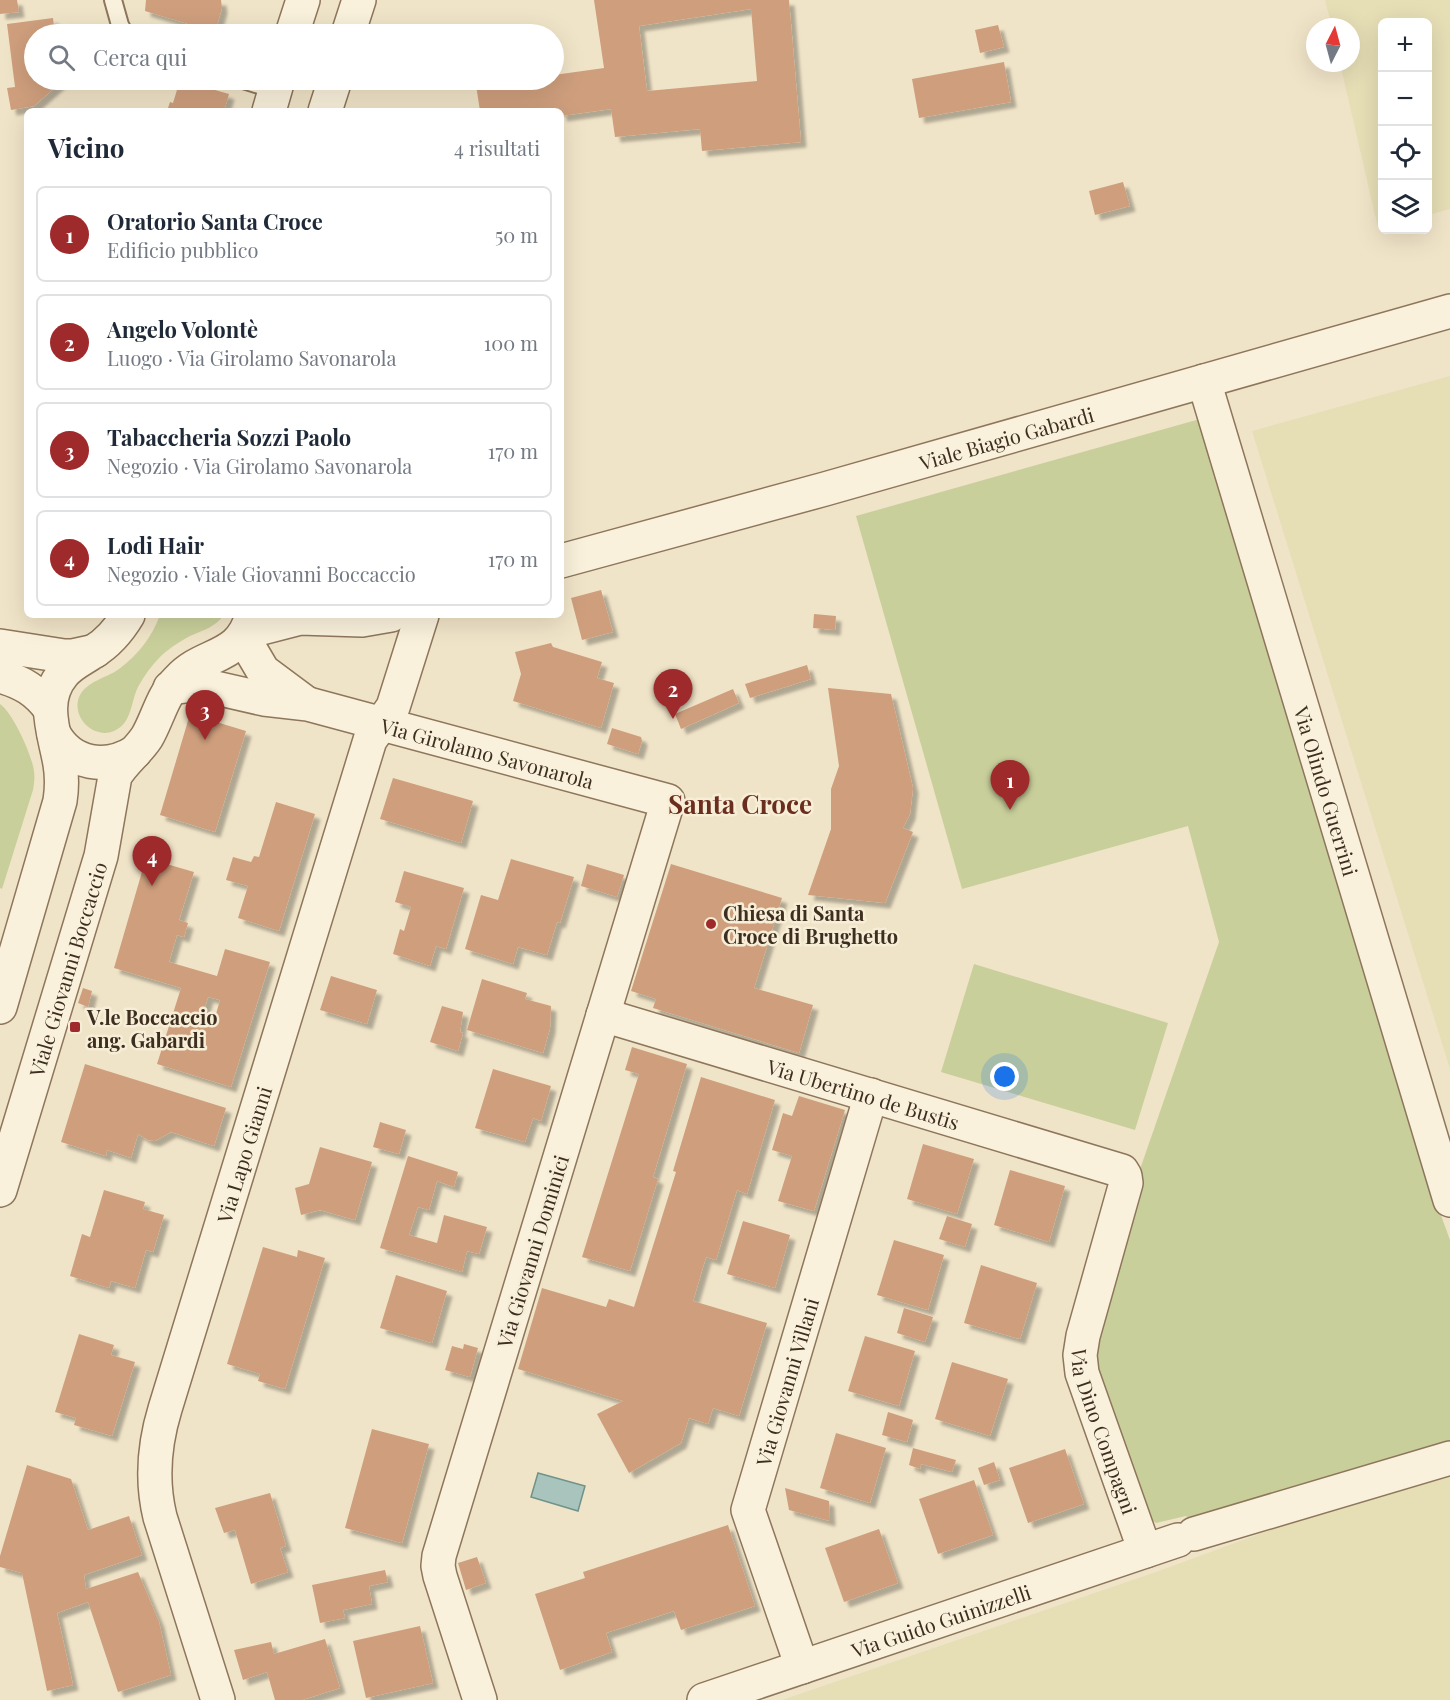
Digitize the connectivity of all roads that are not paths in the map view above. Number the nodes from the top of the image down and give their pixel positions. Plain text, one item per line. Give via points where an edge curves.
1 (114, 0) edge
2 (303, 0) edge
3 (359, 0) edge
4 (120, 24) edge
5 (295, 24) edge
6 (351, 24) edge
7 (332, 90) edge
8 (326, 108) edge
9 (1450, 311) edge
10 (1204, 381) junction
11 (564, 560) edge
12 (126, 618) edge
13 (300, 618) edge
14 (300, 618) edge
15 (374, 618) edge
16 (421, 618) edge
17 (247, 628) edge
18 (0, 646) edge
19 (95, 651) junction
20 (0, 676) edge
21 (170, 688) junction
22 (308, 704) junction
23 (52, 721) junction
24 (381, 723) junction
25 (135, 752) junction
26 (668, 801) joint
27 (0, 1007) edge
28 (603, 1015) junction
29 (871, 1095) junction
30 (1122, 1171) joint
31 (0, 1190) edge
32 (1450, 1200) edge
33 (1450, 1458) edge
34 (1145, 1551) junction
35 (802, 1667) junction
36 (218, 1700) edge
37 (480, 1700) edge
38 (704, 1700) edge

1 - 4 lane
2 - 5 street
3 - 6 street
7 - 8 street
9 - 10 street, Viale Biagio Gabardi
10 - 11 street, Viale Biagio Gabardi
10 - 32 street, Via Olindo Guerrini
12 - 19 street
13 - 17 street
14 - 15 street
16 - 24 street, Via Lapo Gianni via 393,707
17 - 21 street, Viale Giovanni Boccaccio via 229,650 187,671
17 - 22 street, Via Girolamo Savonarola via 263,671
18 - 19 street via 64,656
19 - 23 street via 62,675 53,690
20 - 23 street via 42,697
21 - 22 street, Via Girolamo Savonarola via 207,686
21 - 25 street, Viale Giovanni Boccaccio via 149,733
22 - 24 street, Via Girolamo Savonarola
23 - 25 street via 67,751 78,757 110,762
23 - 27 street via 61,772 60,801
24 - 26 street, Via Girolamo Savonarola
24 - 36 street, Via Lapo Gianni via 367,750 157,1443 154,1477 158,1509
25 - 31 street, Viale Giovanni Boccaccio via 115,776 101,856
26 - 28 street, Via Giovanni Dominici
28 - 29 street, Via Ubertino de Bustis
28 - 37 street, Via Giovanni Dominici via 438,1562
29 - 30 street, Via Ubertino de Bustis
29 - 35 street, Via Giovanni Villani via 748,1510
30 - 34 street, Via Dino Compagni via 1126,1183 1083,1336 1080,1364
33 - 34 street, Via Guido Guinizzelli
34 - 35 street, Via Guido Guinizzelli
35 - 38 street, Via Guido Guinizzelli

